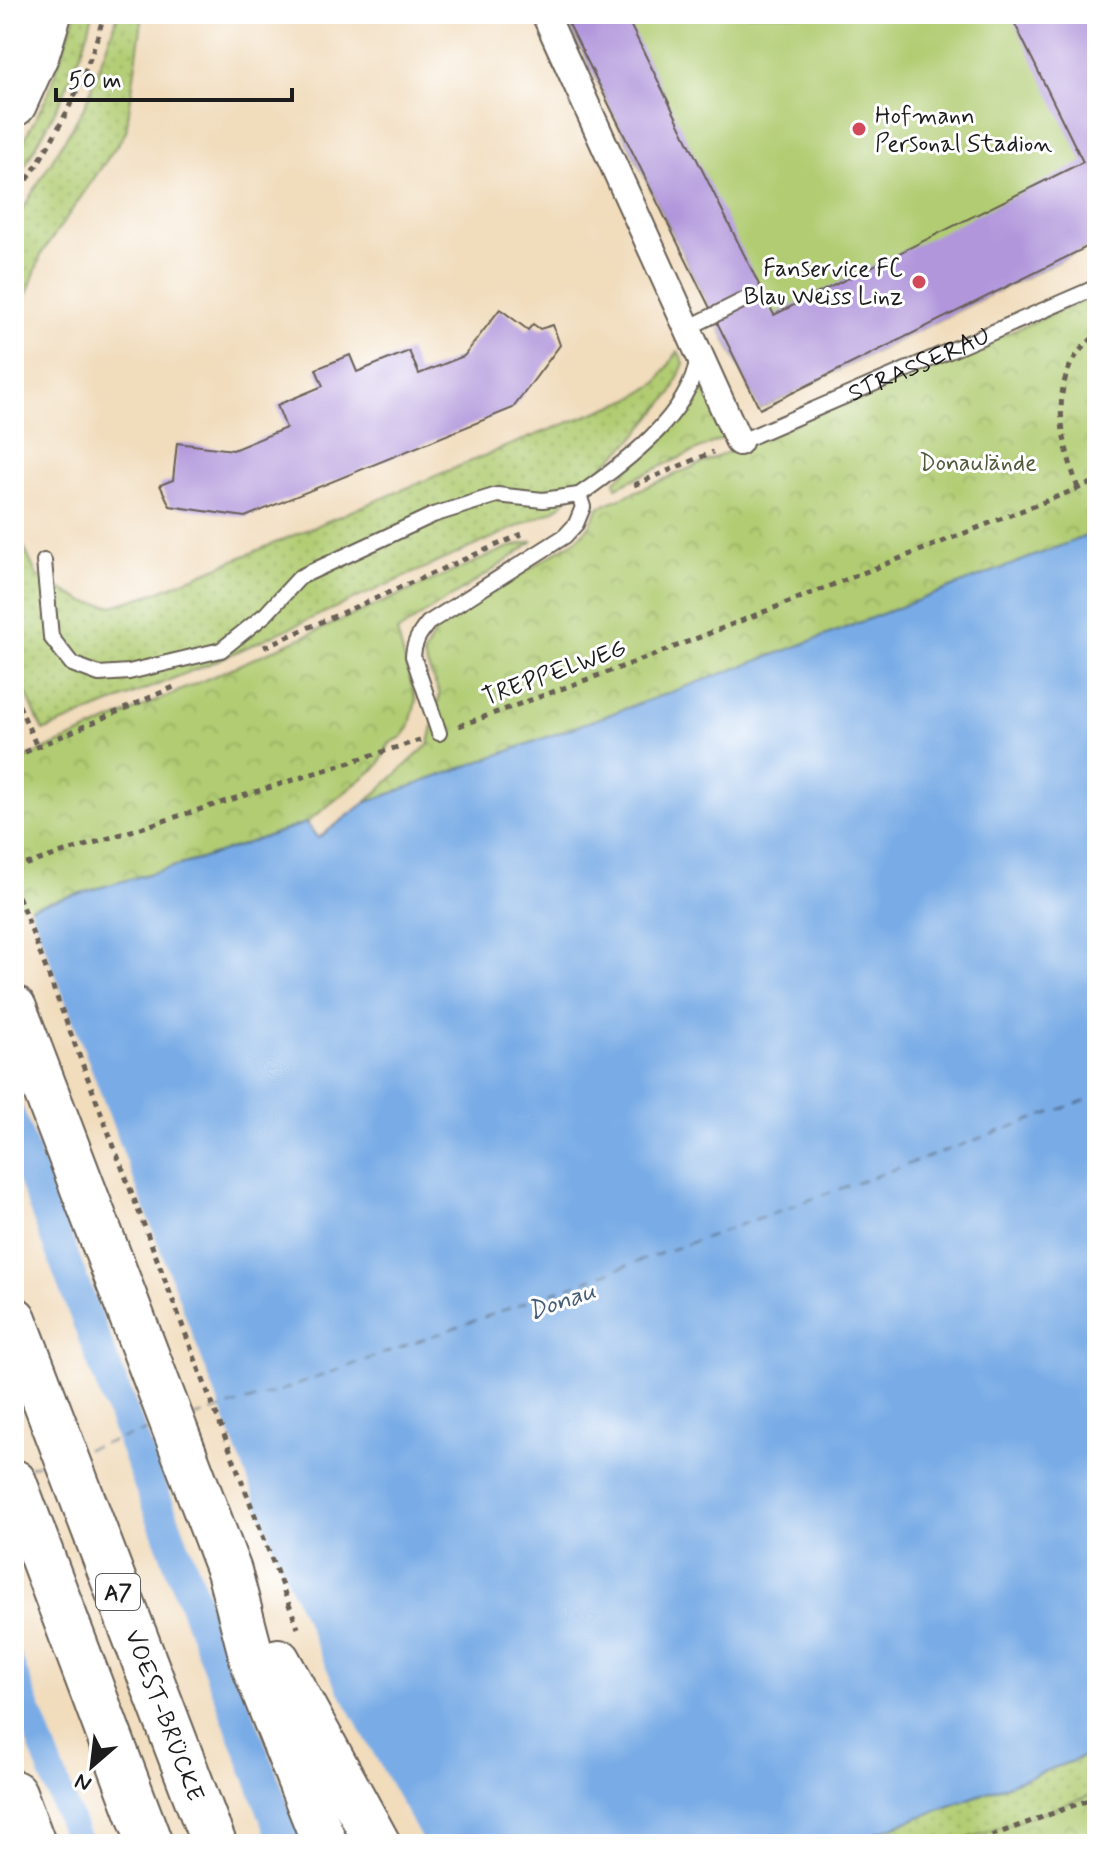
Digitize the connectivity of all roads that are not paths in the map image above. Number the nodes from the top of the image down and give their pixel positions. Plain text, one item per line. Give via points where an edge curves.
1 (49, 14) edge
2 (545, 14) edge
3 (14, 104) edge
4 (1097, 287) edge
5 (748, 298) dead end
6 (693, 340) junction
7 (739, 442) joint
8 (581, 501) junction
9 (44, 561) dead end
10 (439, 733) road end
11 (14, 1008) edge
12 (14, 1319) edge
13 (14, 1482) edge
14 (229, 1571) junction
15 (14, 1793) edge
16 (33, 1844) edge
17 (150, 1844) edge
18 (214, 1844) edge
19 (325, 1844) edge
20 (378, 1844) edge

1 - 3 highway
2 - 6 street
4 - 7 lane, STRASSERAU
5 - 6 lane
6 - 7 street
6 - 8 lane via 695,379 671,413
8 - 9 lane via 497,495 433,515 300,577 223,657 129,672 99,674 72,664 51,637
8 - 10 lane via 576,524 565,536 420,632 413,656
11 - 14 highway
12 - 18 highway, VOEST-BRÜCKE / A7
13 - 17 highway, A7
14 - 19 highway via 254,1666
14 - 20 highway
15 - 16 highway

